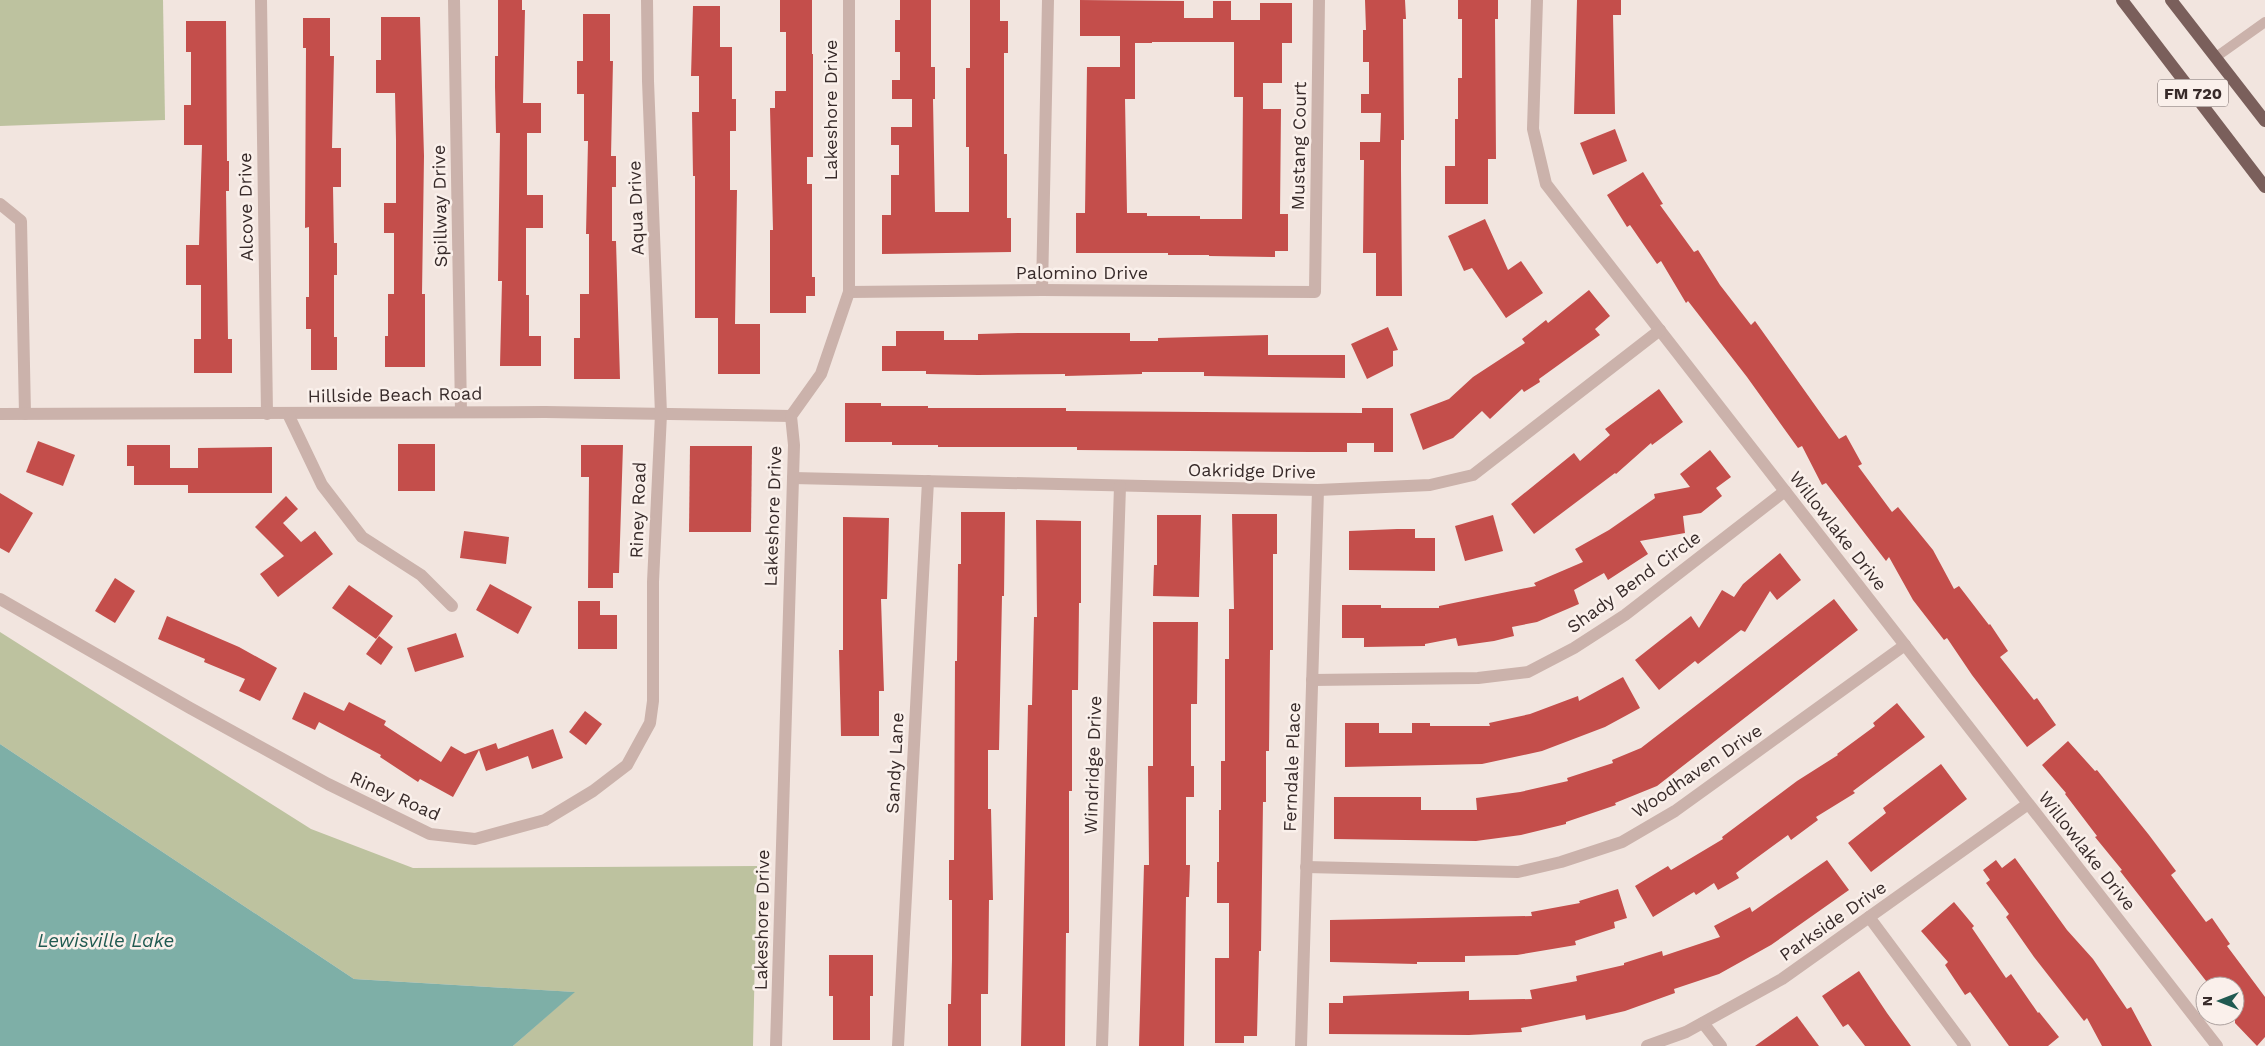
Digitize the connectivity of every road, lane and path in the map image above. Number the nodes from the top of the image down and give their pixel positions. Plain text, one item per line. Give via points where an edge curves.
1 (261, 0) edge
2 (454, 0) edge
3 (647, 0) edge
4 (849, 0) edge
5 (1048, 0) edge
6 (1319, 0) edge
7 (1537, 0) edge
8 (2122, 0) edge
9 (2171, 0) edge
10 (2265, 22) edge
11 (2216, 58) junction
12 (2265, 121) edge
13 (2265, 187) edge
14 (0, 204) edge
15 (1042, 290) junction
16 (849, 292) junction
17 (1315, 292) joint
18 (1660, 330) junction
19 (460, 412) junction
20 (0, 414) edge
21 (26, 414) junction
22 (267, 414) junction
23 (288, 414) junction
24 (661, 414) junction
25 (791, 416) junction
26 (793, 478) junction
27 (928, 481) junction
28 (1120, 486) junction
29 (1318, 490) junction
30 (1785, 491) junction
31 (0, 599) edge
32 (452, 606) dead end
33 (1905, 645) junction
34 (1312, 680) junction
35 (2028, 804) junction
36 (1306, 867) junction
37 (1869, 917) junction
38 (1703, 1023) junction
39 (776, 1046) edge
40 (898, 1046) edge
41 (1102, 1046) edge
42 (1301, 1046) edge
43 (1647, 1046) edge
44 (1721, 1046) edge
45 (1965, 1046) edge
46 (2217, 1046) edge

1 - 22 street, Alcove Drive
2 - 19 street, Spillway Drive
3 - 24 street, Aqua Drive
4 - 16 street, Lakeshore Drive
5 - 15 street
6 - 17 street, Mustang Court
7 - 18 street, Willowlake Drive via 1534,129 1546,184
8 - 13 main road, FM 720
9 - 11 main road, FM 720
10 - 11 lane
11 - 12 main road, FM 720
14 - 21 street via 21,221
15 - 16 street, Palomino Drive
15 - 17 street, Palomino Drive
16 - 25 street, Lakeshore Drive via 821,374
18 - 29 street, Oakridge Drive via 1473,475 1430,485
18 - 30 street, Willowlake Drive
19 - 23 street, Hillside Beach Road
19 - 24 street, Hillside Beach Road
20 - 21 street, Hillside Beach Road
21 - 22 street, Hillside Beach Road
22 - 23 street, Hillside Beach Road
23 - 32 street via 322,485 362,537 421,575
24 - 25 street, Hillside Beach Road
24 - 31 street, Riney Road via 652,582 650,723 627,765 593,792 545,820 475,839 430,834 328,784
25 - 26 street, Lakeshore Drive
26 - 27 street, Oakridge Drive
26 - 39 street, Lakeshore Drive
27 - 28 street, Oakridge Drive
27 - 40 street, Sandy Lane
28 - 29 street, Oakridge Drive
28 - 41 street, Windridge Drive
29 - 34 street, Ferndale Place
30 - 33 street, Willowlake Drive
30 - 34 street, Shady Bend Circle via 1625,615 1574,648 1528,672 1478,678
33 - 35 street, Willowlake Drive
33 - 36 street, Woodhaven Drive via 1676,811 1622,842 1518,872
34 - 36 street, Ferndale Place
35 - 37 street, Parkside Drive
35 - 46 street, Willowlake Drive
36 - 42 street, Ferndale Place
37 - 38 street, Parkside Drive via 1782,979
37 - 45 street
38 - 43 street, Parkside Drive
38 - 44 street

